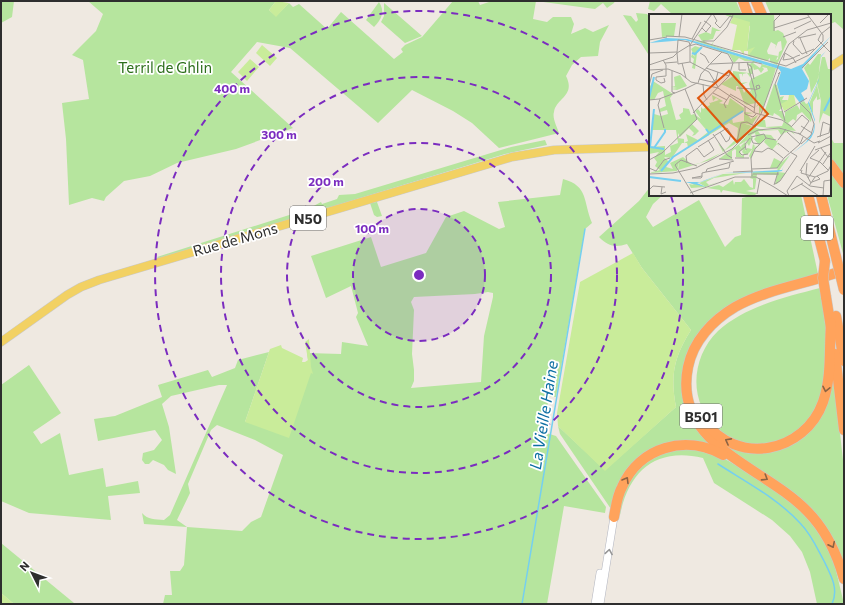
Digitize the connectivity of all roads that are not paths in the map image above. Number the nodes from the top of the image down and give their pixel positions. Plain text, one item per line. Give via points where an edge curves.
1 (743, 1) edge
2 (756, 1) edge
3 (748, 14) edge
4 (762, 14) edge
5 (844, 58) edge
6 (831, 66) edge
7 (649, 147) edge
8 (831, 165) edge
9 (844, 183) edge
10 (808, 196) edge
11 (821, 196) edge
12 (844, 270) edge
13 (844, 276) edge
14 (844, 291) edge
15 (829, 296) junction
16 (830, 323) junction
17 (1, 342) edge
18 (844, 361) edge
19 (844, 430) edge
20 (738, 461) junction
21 (614, 516) joint
22 (600, 573) dead end
23 (844, 579) edge
24 (595, 604) edge
25 (600, 604) edge

1 - 3 highway
2 - 4 highway
5 - 6 main road
7 - 17 main road, Rue de Mons / N50 via 554,150 498,160 81,286
8 - 9 highway
10 - 15 highway, E19, bridge via 824,261
11 - 14 highway, E19, bridge
12 - 20 highway, B501 via 744,302 719,318 698,341 686,374 690,407 706,434
16 -> 13 highway, B501 via 830,366 824,401 807,429 787,443 752,449 728,441 705,422 694,398 693,372 701,348 716,329 757,303
15 - 16 highway
15 - 18 highway, E19
16 - 19 highway
21 -> 20 highway via 626,479 640,461 658,450 680,444 696,444
20 -> 23 highway, B501 via 783,490 812,515 833,548
25 -> 21 street
22 - 24 street

